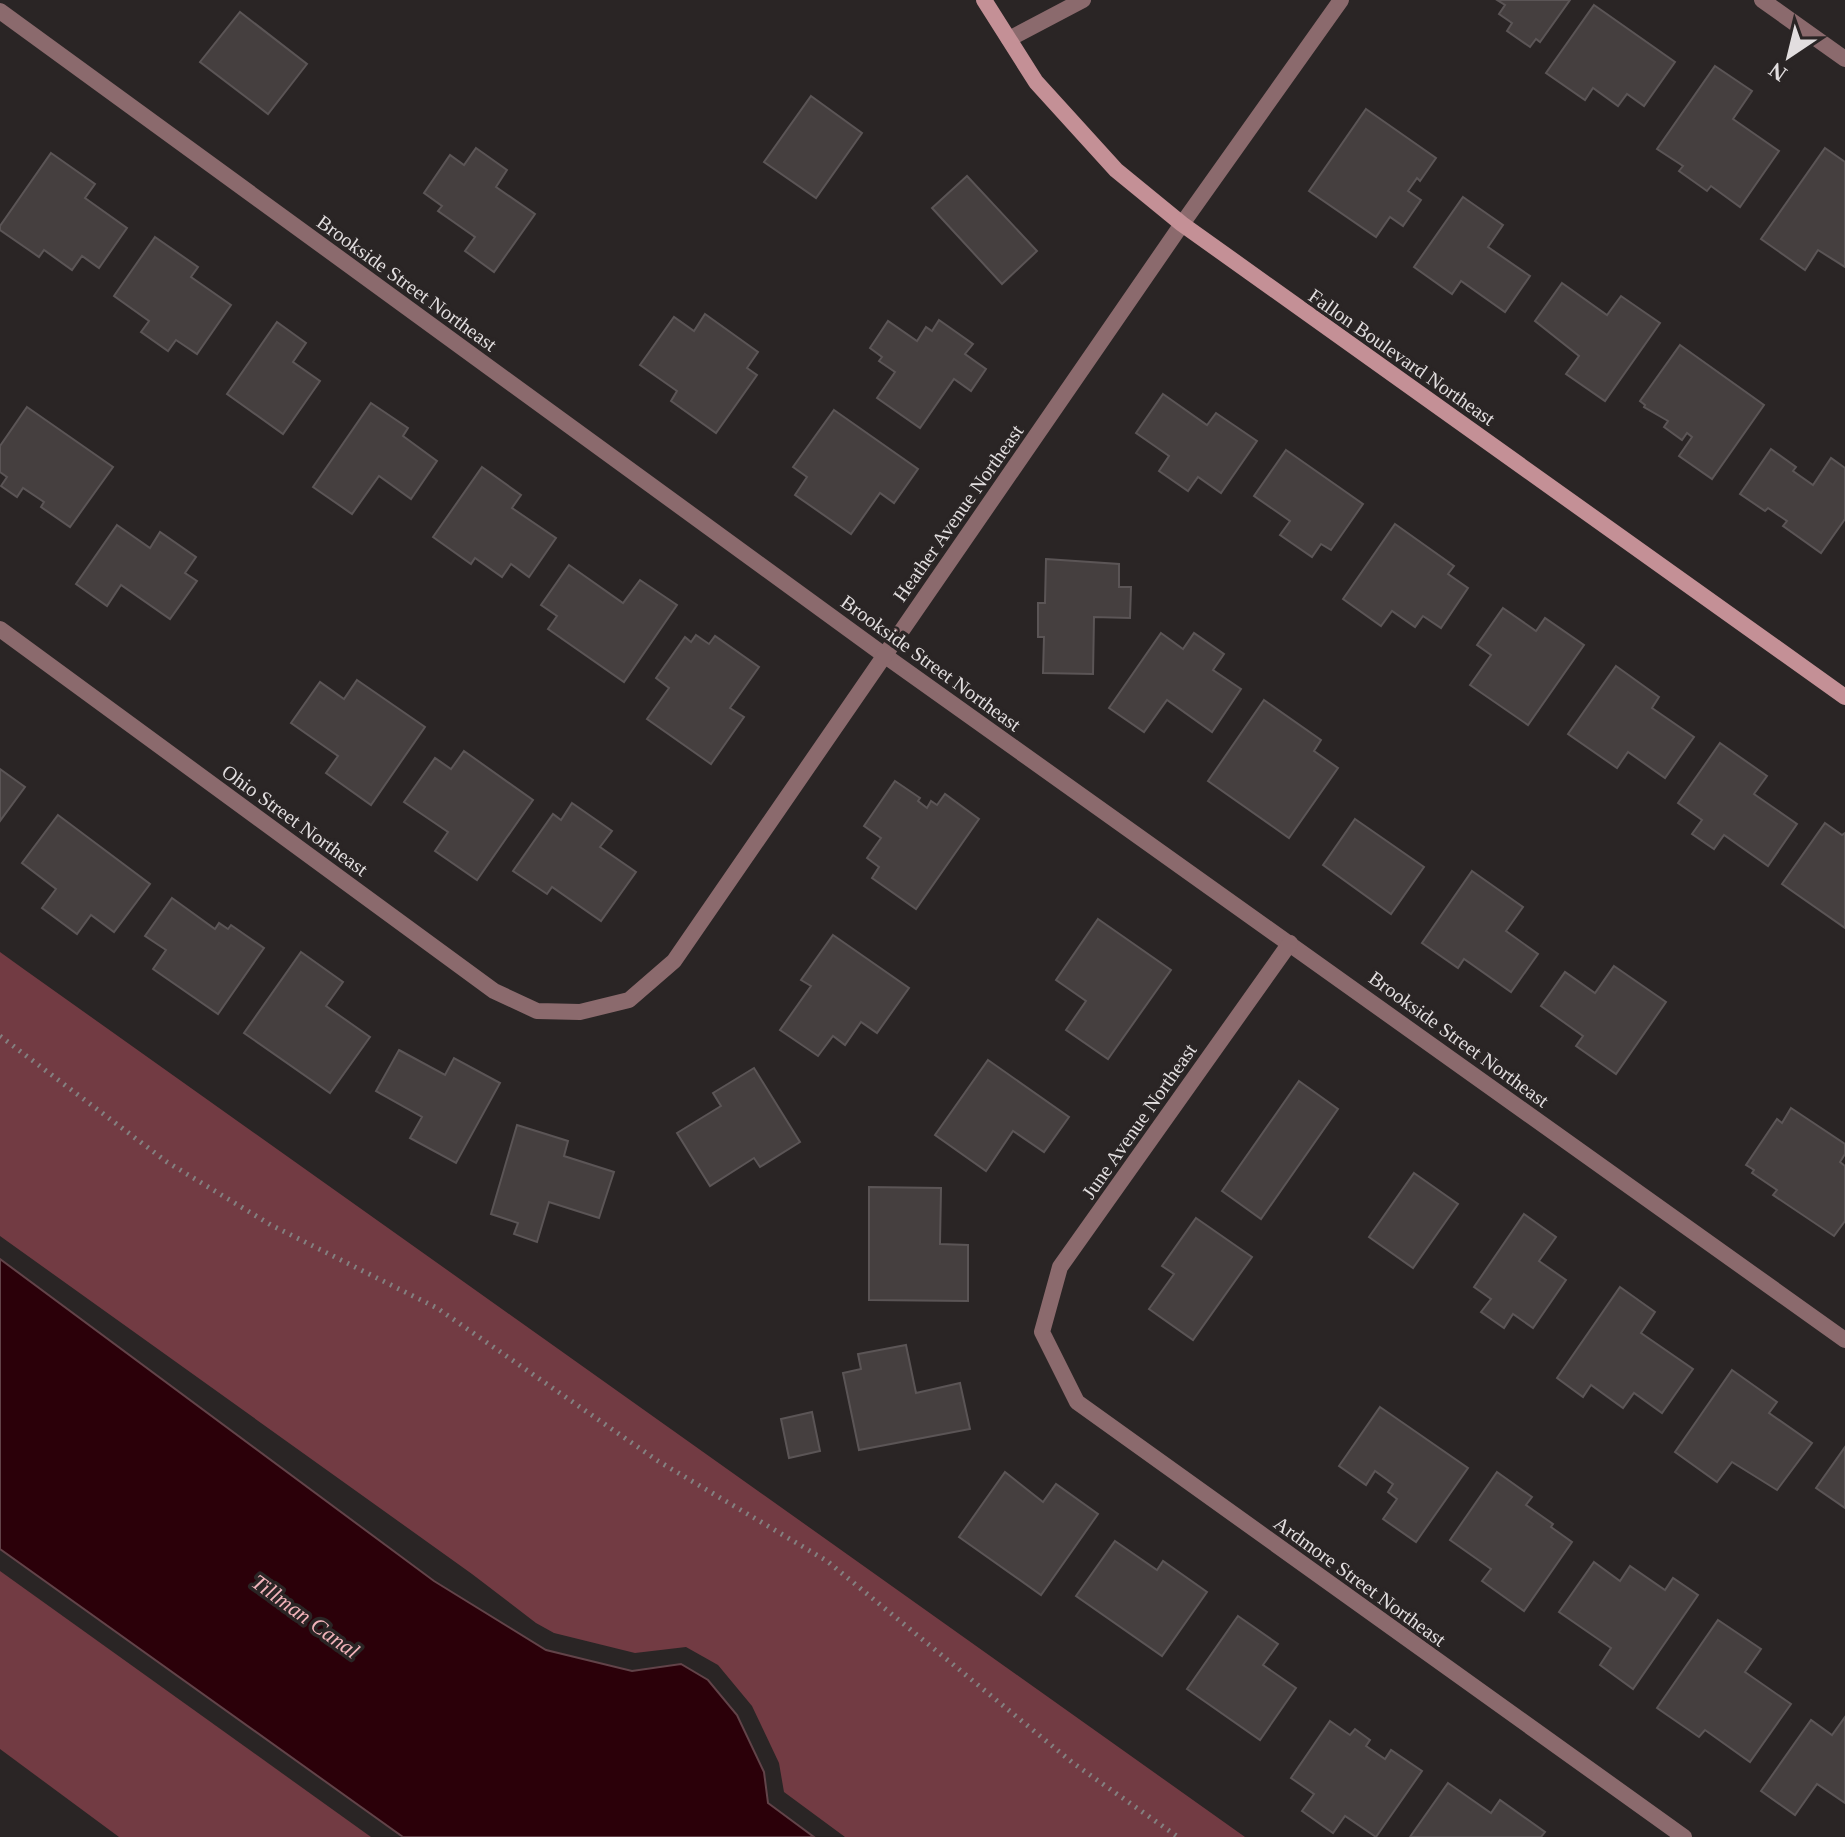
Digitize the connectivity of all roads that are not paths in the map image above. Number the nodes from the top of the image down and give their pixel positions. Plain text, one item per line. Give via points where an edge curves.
1 (984, 0) edge
2 (1083, 0) edge
3 (1341, 0) edge
4 (1762, 0) edge
5 (0, 11) edge
6 (1009, 39) junction
7 (1845, 59) edge
8 (1182, 224) junction
9 (0, 629) edge
10 (884, 655) junction
11 (1845, 697) edge
12 (1290, 943) junction
13 (580, 1012) joint
14 (1042, 1332) joint
15 (1845, 1340) edge
16 (1684, 1837) edge

1 - 6 street, Fallon Boulevard Northeast
2 - 6 street
3 - 8 street, Heather Avenue Northeast
4 - 7 street
5 - 10 street, Brookside Street Northeast
6 - 8 street, Fallon Boulevard Northeast via 1036,82 1116,170
8 - 10 street, Heather Avenue Northeast
8 - 11 street, Fallon Boulevard Northeast
9 - 13 street, Ohio Street Northeast via 494,991 537,1011
10 - 12 street, Brookside Street Northeast
10 - 13 street, Heather Avenue Northeast via 674,961 629,1000
12 - 14 street, June Avenue Northeast via 1060,1267
12 - 15 street, Brookside Street Northeast
14 - 16 street, Ardmore Street Northeast via 1077,1402

